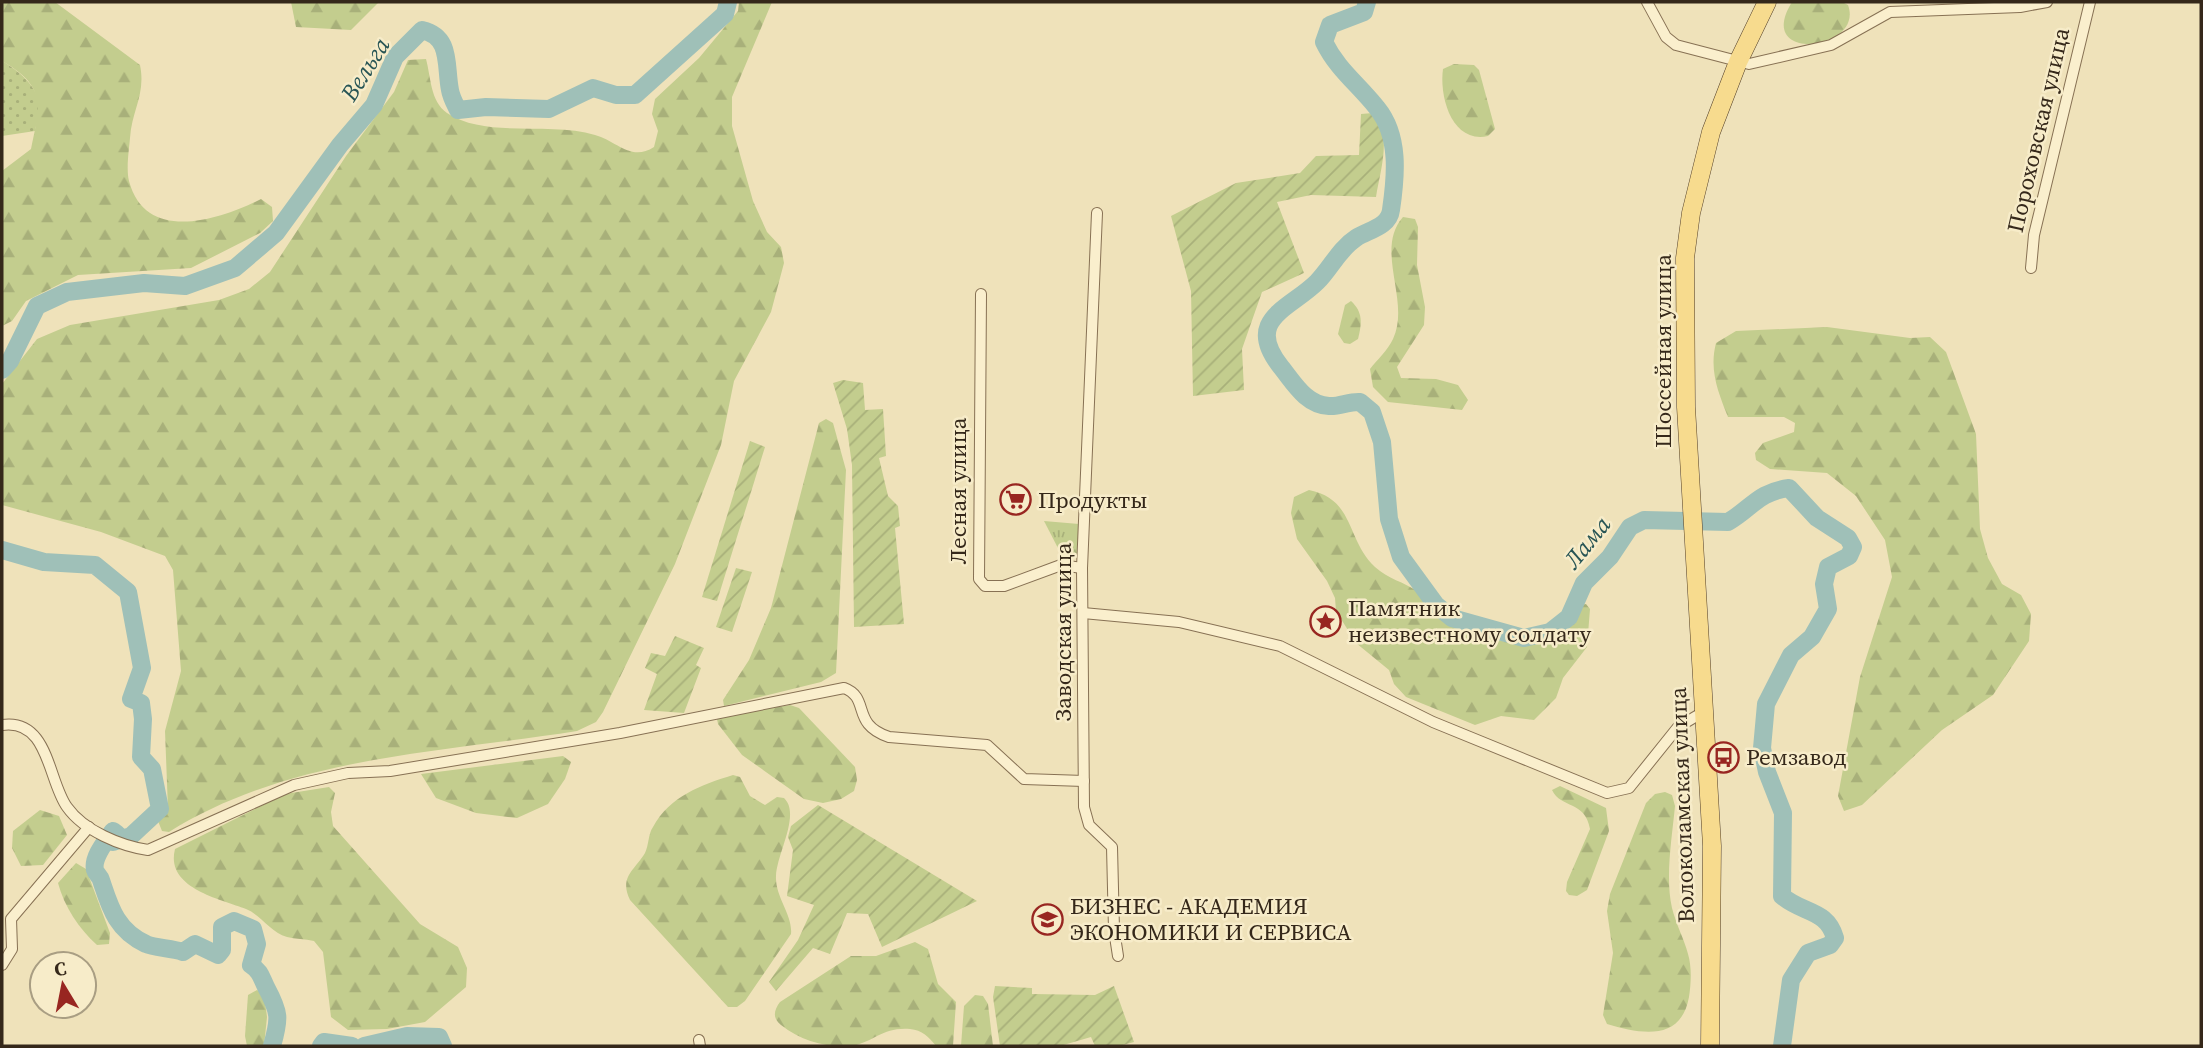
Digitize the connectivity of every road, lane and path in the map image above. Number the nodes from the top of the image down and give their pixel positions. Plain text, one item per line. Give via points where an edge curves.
1 (1647, 2) edge
2 (1767, 2) edge
3 (2047, 2) edge
4 (2090, 2) edge
5 (1738, 62) junction
6 (1097, 212) dead end
7 (2031, 268) dead end
8 (981, 294) dead end
9 (1693, 562) joint
10 (1082, 568) junction
11 (1083, 613) junction
12 (1705, 711) junction
13 (2, 725) edge
14 (1084, 781) junction
15 (89, 827) junction
16 (1118, 956) dead end
17 (2, 965) edge
18 (1710, 1046) edge

1 - 5 street via 1666,37 1676,45
2 - 5 main road, Шоссейная улица
3 - 5 street via 1890,12 1822,48 1758,64
4 - 7 street, Пороховская улица via 2034,235
5 - 9 main road, Шоссейная улица via 1711,132 1685,258
6 - 10 street, Заводская улица
8 - 10 street, Лесная улица via 979,579 985,586 997,587 1061,565
9 - 12 main road, Волоколамская улица
10 - 11 street, Заводская улица
11 - 12 street via 1179,622 1280,646 1433,722 1607,793 1629,789 1678,727
11 - 14 street, Заводская улица
12 - 18 main road, Волоколамская улица via 1712,846
13 - 15 street via 30,731 41,745 67,808
14 - 15 street via 1024,779 987,745 874,732 857,697 844,688 620,733 294,785 148,850 128,847
14 - 16 street, Заводская улица via 1085,817 1112,847
15 - 17 street via 11,919 12,949

